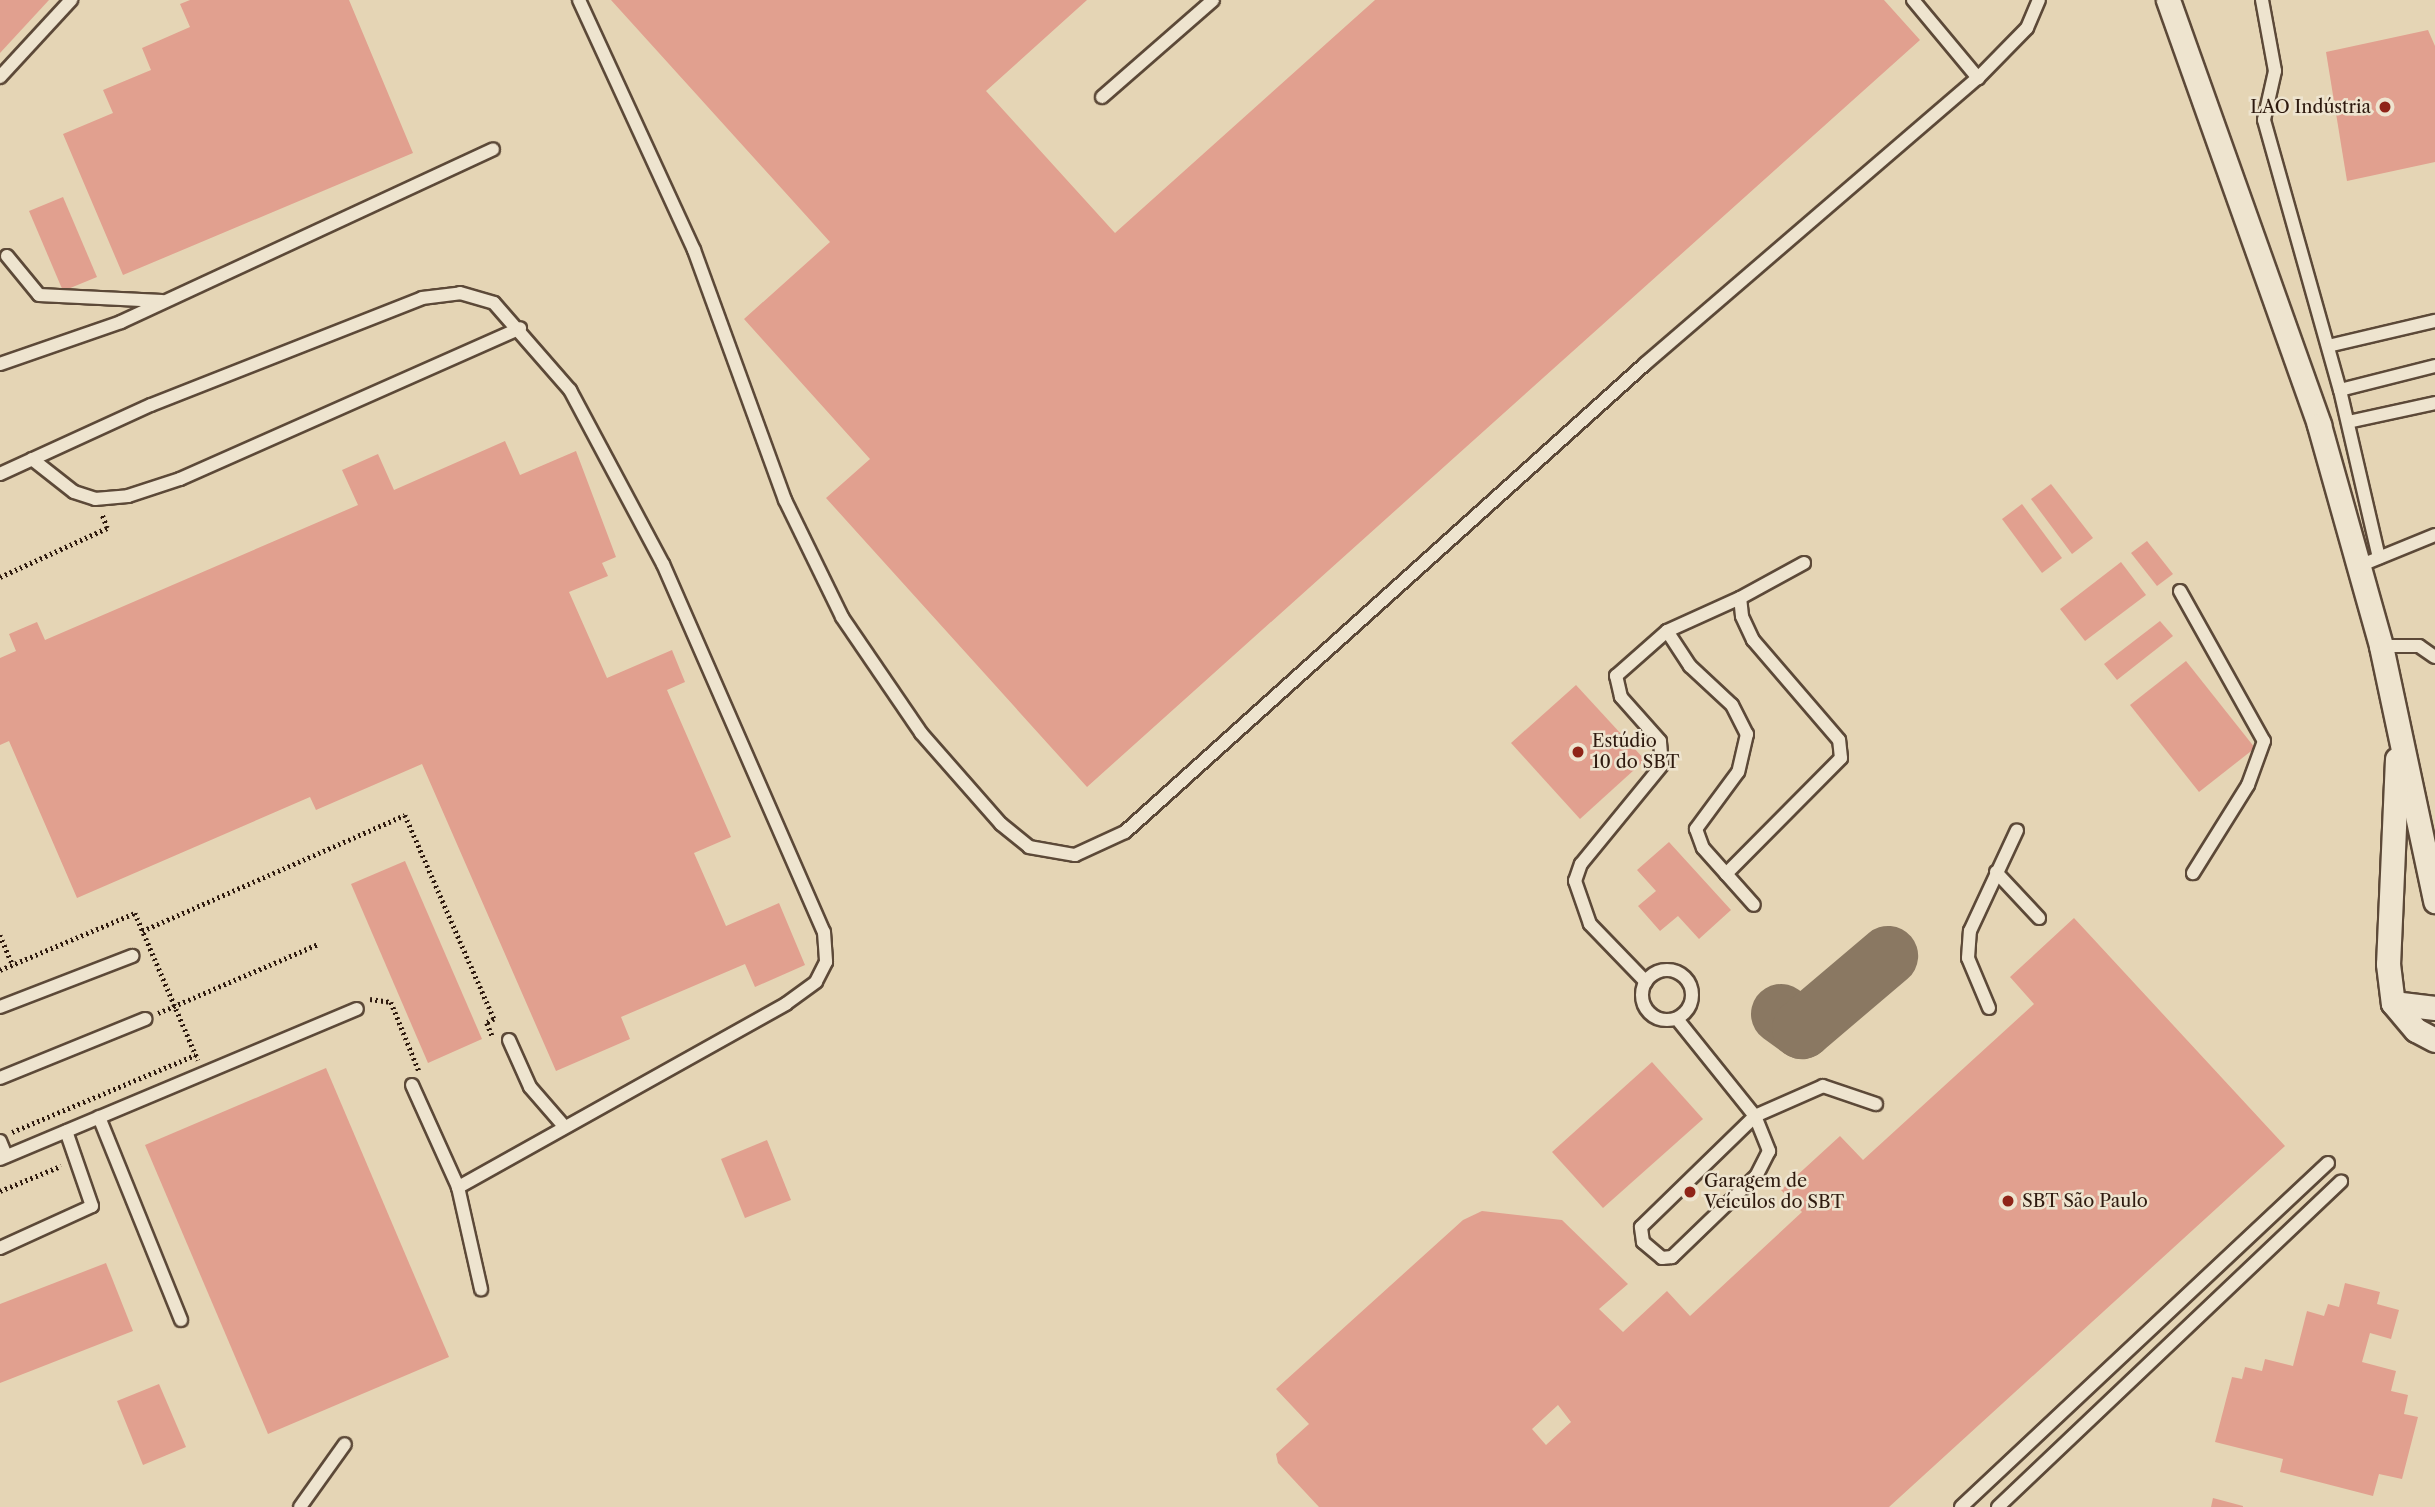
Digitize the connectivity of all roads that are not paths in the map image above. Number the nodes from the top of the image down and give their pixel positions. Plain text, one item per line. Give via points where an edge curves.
1 (71, 0) edge
2 (579, 0) edge
3 (1213, 0) edge
4 (1913, 0) edge
5 (2039, 0) edge
6 (2168, 0) edge
7 (2262, 0) edge
8 (0, 77) edge
9 (1978, 78) junction
10 (1102, 97) dead end
11 (493, 149) dead end
12 (7, 256) dead end
13 (164, 302) junction
14 (2435, 321) edge
15 (520, 328) junction
16 (2328, 345) junction
17 (0, 364) edge
18 (2435, 366) edge
19 (2340, 390) junction
20 (2435, 403) edge
21 (2348, 422) junction
22 (32, 460) junction
23 (0, 474) edge
24 (2435, 535) edge
25 (2369, 562) junction
26 (1804, 563) dead end
27 (2180, 591) dead end
28 (1740, 598) junction
29 (1667, 631) junction
30 (2381, 646) junction
31 (2435, 657) edge
32 (2398, 724) junction
33 (2017, 830) dead end
34 (1996, 872) junction
35 (2193, 873) dead end
36 (1726, 874) junction
37 (2435, 901) edge
38 (1754, 905) dead end
39 (2039, 918) dead end
40 (132, 956) dead end
41 (1646, 982) junction
42 (2393, 1003) junction
43 (0, 1007) edge
44 (1989, 1008) dead end
45 (2435, 1008) edge
46 (357, 1009) dead end
47 (145, 1019) road end
48 (1676, 1019) junction
49 (509, 1040) dead end
50 (2435, 1040) edge
51 (0, 1078) edge
52 (412, 1085) dead end
53 (1876, 1104) dead end
54 (1755, 1116) junction
55 (99, 1117) junction
56 (563, 1125) junction
57 (66, 1131) junction
58 (0, 1139) edge
59 (3, 1157) edge
60 (2329, 1163) dead end
61 (2341, 1181) dead end
62 (458, 1187) junction
63 (0, 1248) edge
64 (481, 1289) dead end
65 (181, 1320) dead end
66 (345, 1444) dead end
67 (300, 1507) edge
68 (1961, 1507) edge
69 (1998, 1507) edge

1 - 8 lane
2 - 9 lane via 694,250 785,500 842,617 921,733 1000,824 1051,855 1074,855 1125,832 1645,364
3 - 10 lane
4 - 9 lane
5 - 9 lane via 2027,28
6 - 25 street
7 - 16 lane via 2275,71 2264,120
11 - 13 lane
12 - 13 lane via 39,295
13 - 17 lane via 49,352
14 - 16 lane
15 - 22 lane via 494,303 460,293 422,298 151,405
15 - 22 lane via 180,480 95,499 59,484
15 - 56 lane via 570,390 616,467 827,949 816,982 786,1004
16 - 19 lane
18 - 19 lane
19 - 21 lane
20 - 21 lane
21 - 25 lane
22 - 23 lane
24 - 25 lane
25 - 30 street
26 - 28 lane
27 - 35 lane via 2264,741 2248,785
28 - 29 lane
28 - 36 lane via 1753,640 1839,740 1841,758
29 - 36 lane via 1690,666 1732,705 1747,734 1738,772 1696,830
29 - 41 lane via 1616,676 1621,697 1660,741 1662,765 1581,864 1575,881 1590,924
30 - 31 lane via 2419,646
30 - 32 street
32 - 37 street
32 - 42 street via 2388,964
33 - 34 lane
34 - 39 lane
34 - 44 lane via 1970,931 1968,958
36 - 38 lane
40 - 43 lane
41 - 48 lane via 1642,1002 1648,1012
41 - 48 lane via 1669,970 1687,980 1690,1004
42 - 45 street
42 - 50 street via 2416,1030
46 - 55 lane
47 - 51 lane
48 - 54 lane
49 - 56 lane via 530,1087
52 - 62 lane
53 - 54 lane via 1823,1086
54 - 54 lane via 1641,1227 1643,1242 1662,1258 1672,1256 1764,1165 1769,1141
55 - 57 lane
55 - 65 lane
56 - 62 lane
57 - 59 lane
57 - 63 lane via 92,1206
58 - 59 lane
60 - 68 lane
61 - 69 lane
62 - 64 lane
66 - 67 lane

